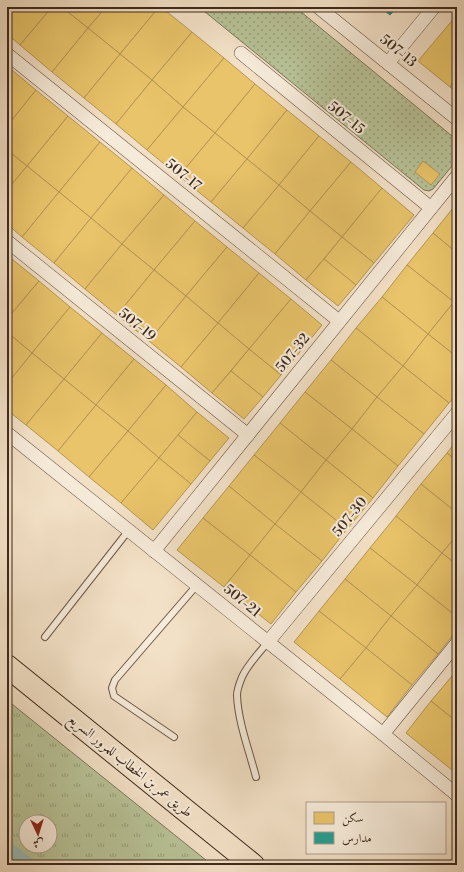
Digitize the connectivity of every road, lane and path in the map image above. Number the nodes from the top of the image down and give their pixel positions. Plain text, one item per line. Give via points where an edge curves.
1 (318, 7) edge
2 (434, 7) edge
3 (241, 52) dead end
4 (7, 54) edge
5 (388, 63) junction
6 (457, 119) edge
7 (457, 176) edge
8 (431, 208) junction
9 (7, 240) edge
10 (340, 321) junction
11 (457, 413) edge
12 (7, 433) edge
13 (248, 435) junction
14 (129, 530) junction
15 (154, 551) junction
16 (197, 585) junction
17 (45, 637) dead end
18 (268, 642) junction
19 (457, 643) edge
20 (7, 666) edge
21 (383, 734) junction
22 (174, 737) dead end
23 (256, 777) dead end
24 (457, 795) edge
25 (253, 865) edge

1 - 5 street, 507-13
2 - 5 street
3 - 8 street, 507-15
4 - 10 street, 507-17
5 - 6 street, 507-13
7 - 8 street, 507-32
8 - 10 street, 507-32
9 - 13 street, 507-19
10 - 13 street, 507-32
11 - 18 street, 507-30
12 - 14 street, 507-21
13 - 15 street, 507-32
14 - 15 street, 507-21
14 - 17 lane
15 - 16 street, 507-21
16 - 18 street, 507-21
16 - 22 lane via 115,680 112,688 114,696
18 - 21 street, 507-21
18 - 23 lane via 248,666 237,693 244,734
19 - 21 street
20 - 25 highway, طريق عمر بن الخطاب للمرور السريع
21 - 24 street, 507-21

